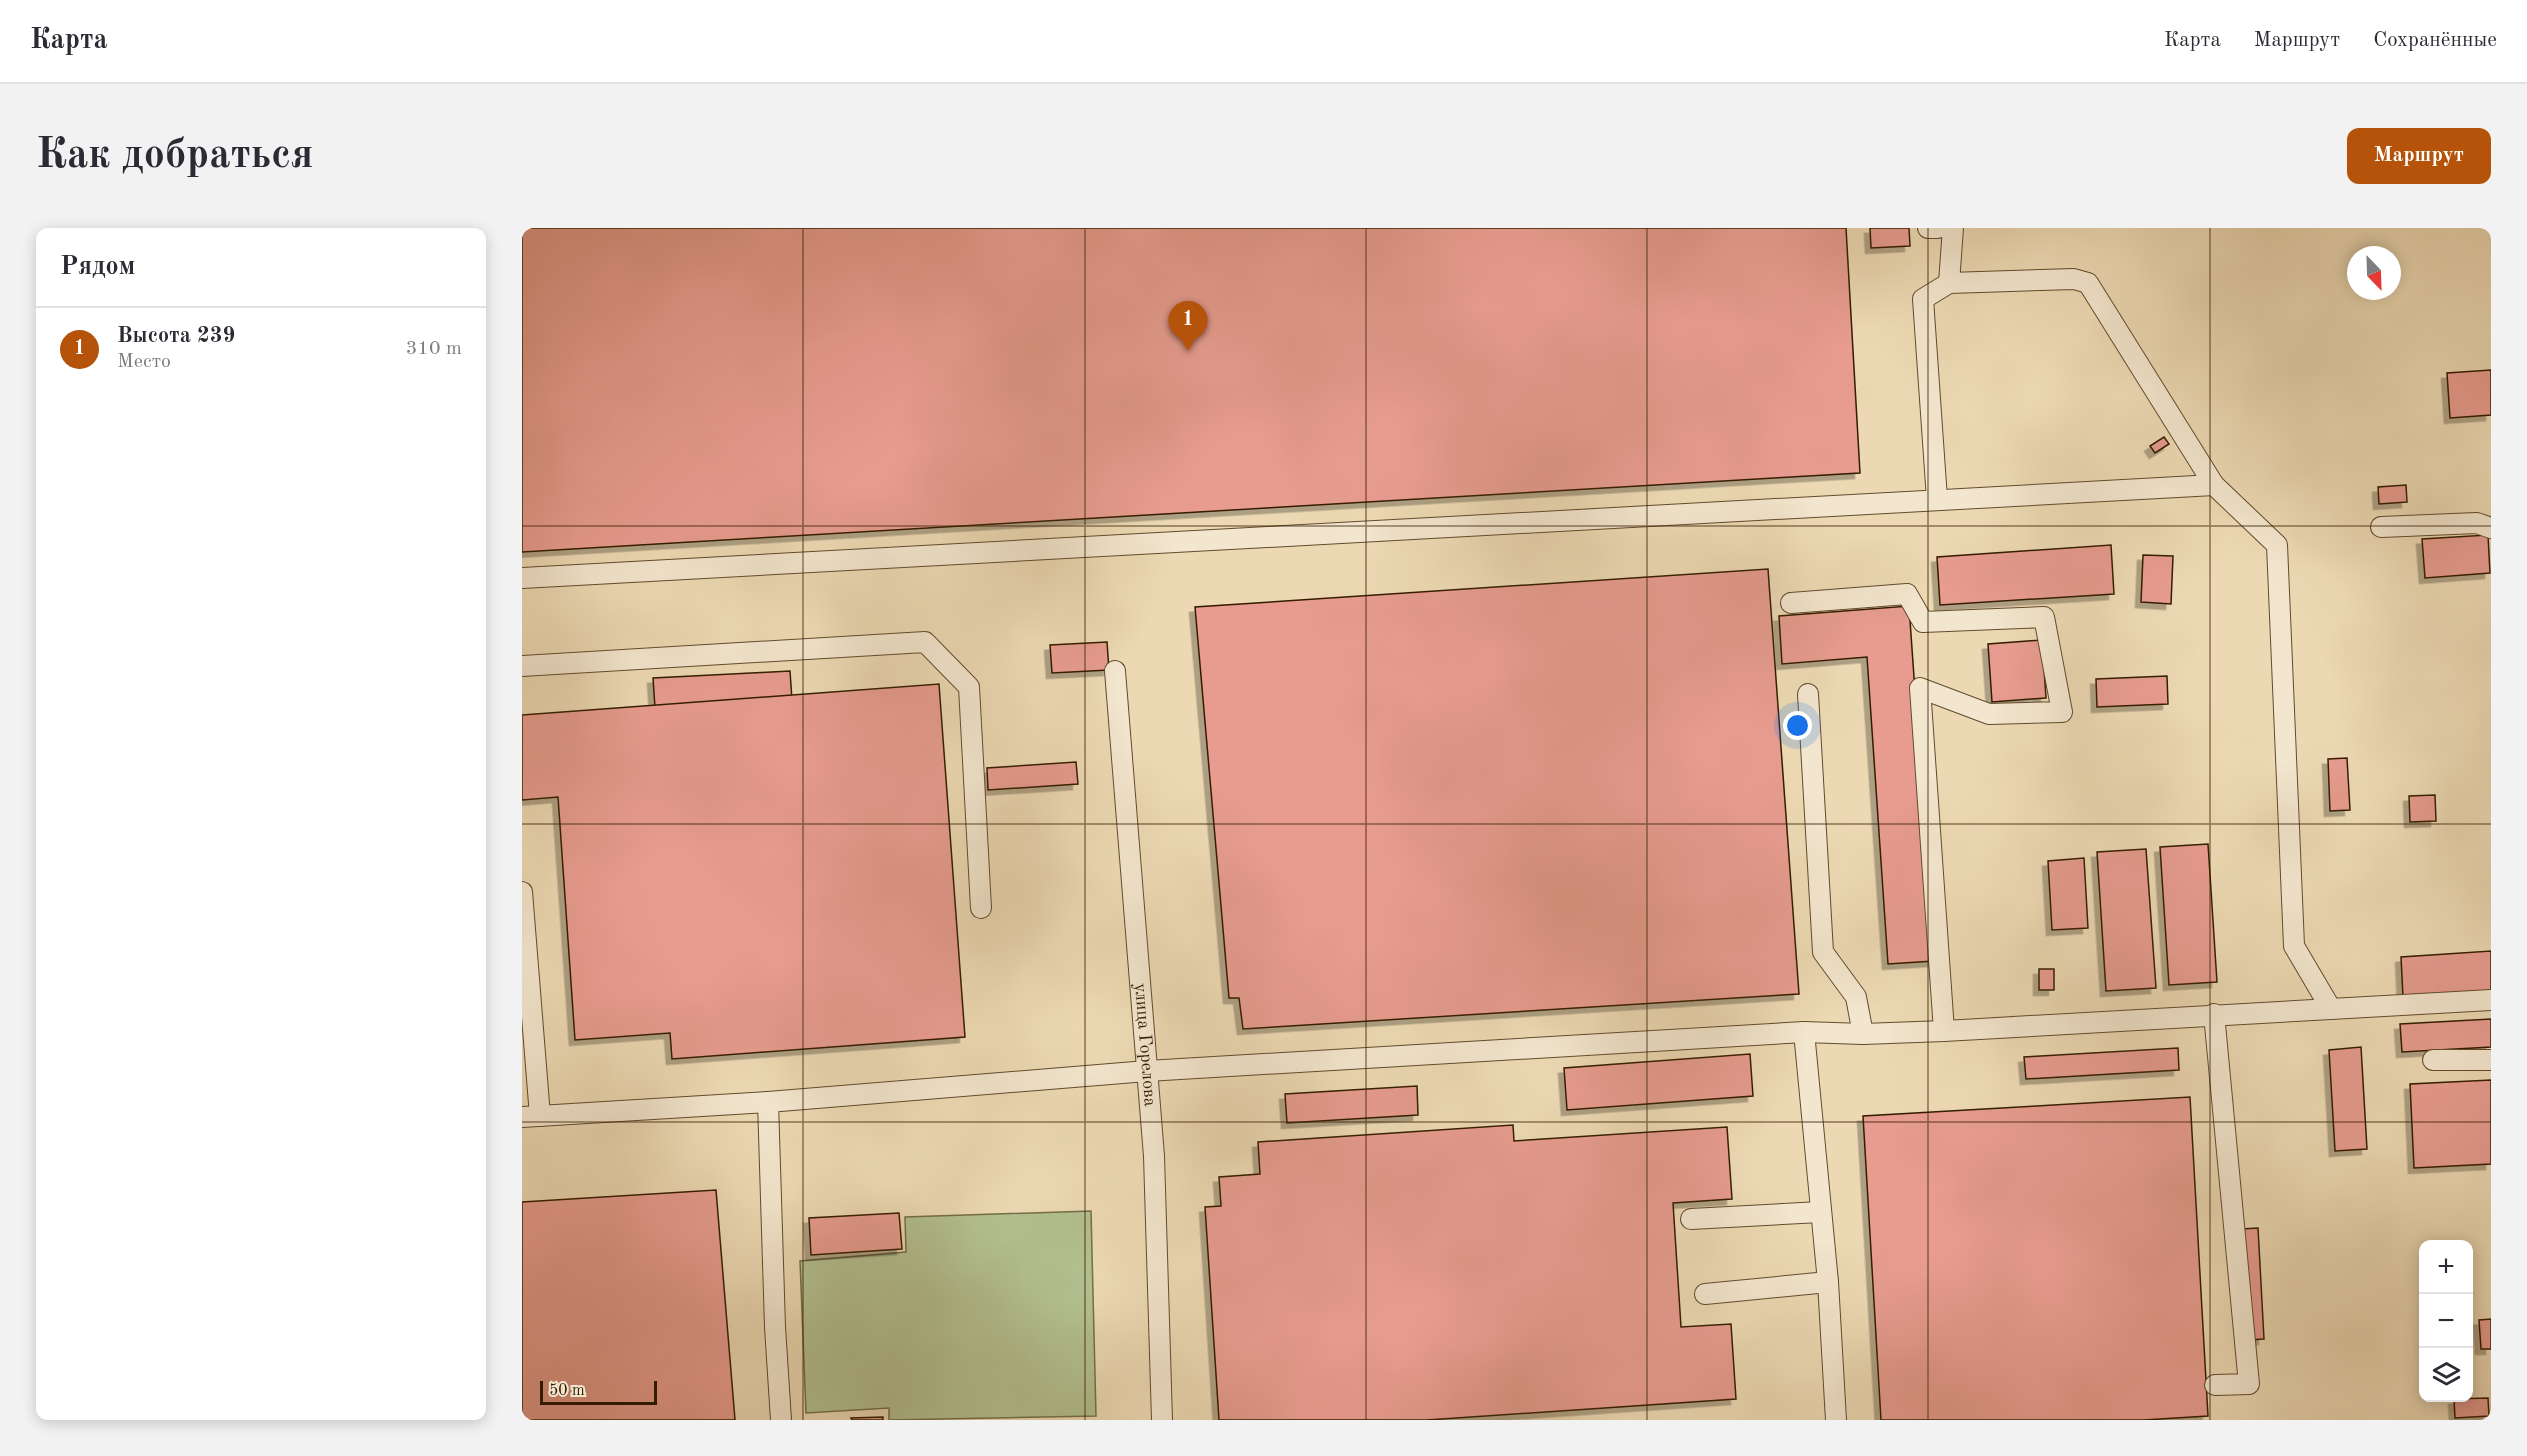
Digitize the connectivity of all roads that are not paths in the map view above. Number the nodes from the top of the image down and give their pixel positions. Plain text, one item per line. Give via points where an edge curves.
1 (1928, 228) edge
2 (1938, 228) edge
3 (1953, 228) edge
4 (1950, 283) junction
5 (2214, 485) junction
6 (1936, 499) junction
7 (2381, 527) dead end
8 (2491, 528) edge
9 (522, 578) edge
10 (1791, 603) dead end
11 (522, 666) edge
12 (1115, 671) dead end
13 (1808, 694) dead end
14 (522, 892) edge
15 (981, 908) dead end
16 (2491, 1000) edge
17 (2331, 1009) junction
18 (2214, 1014) junction
19 (1944, 1031) junction
20 (1804, 1032) junction
21 (1863, 1035) junction
22 (2433, 1060) dead end
23 (2491, 1060) edge
24 (1147, 1071) junction
25 (768, 1102) junction
26 (531, 1116) edge
27 (1820, 1212) junction
28 (1691, 1219) dead end
29 (1828, 1282) junction
30 (1705, 1294) dead end
31 (2215, 1385) dead end
32 (781, 1420) edge
33 (1162, 1420) edge
34 (1836, 1420) edge

1 - 2 street
3 - 4 street
4 - 5 street via 2074,279 2088,283
4 - 6 street via 1923,299
5 - 6 street
5 - 17 street via 2277,545 2294,946
6 - 9 street
7 - 8 street via 2477,523
10 - 19 street via 1907,594 1923,622 2044,617 2062,712 1989,714 1920,688
11 - 15 street via 926,642 969,687
12 - 24 street, улица Горелова
13 - 21 street via 1823,952 1856,997
14 - 26 street
16 - 17 street
17 - 18 street
18 - 19 street
18 - 31 street via 2248,1384
19 - 21 street
20 - 21 street
20 - 24 street
20 - 27 street
22 - 23 street
24 - 25 street
24 - 33 street, улица Горелова via 1154,1156
25 - 26 street
25 - 32 street
27 - 28 street
27 - 29 street
29 - 30 street
29 - 34 street

